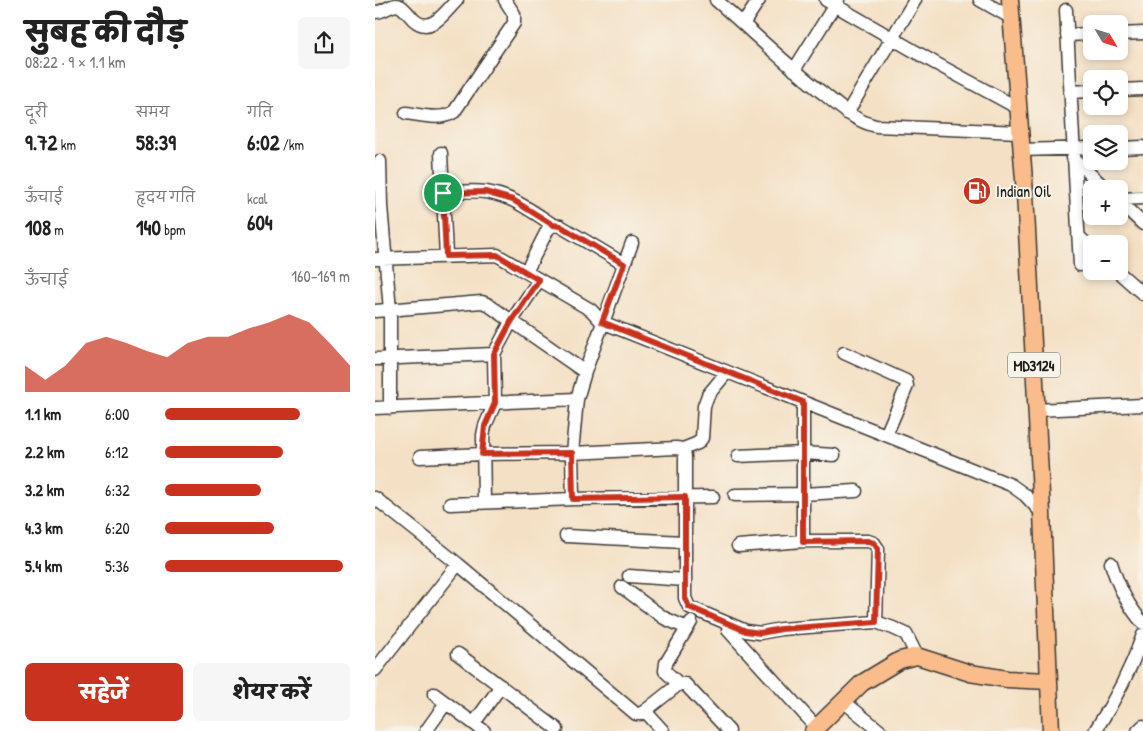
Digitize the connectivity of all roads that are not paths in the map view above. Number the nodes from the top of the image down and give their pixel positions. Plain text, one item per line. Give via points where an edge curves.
1 (457, 0) edge
2 (505, 0) edge
3 (716, 0) edge
4 (759, 0) edge
5 (915, 0) edge
6 (980, 0) edge
7 (1009, 0) edge
8 (833, 2) edge
9 (1066, 10) dead end
10 (375, 12) edge
11 (1010, 17) junction
12 (743, 24) junction
13 (1143, 33) edge
14 (1083, 34) edge
15 (1128, 34) edge
16 (1067, 35) junction
17 (892, 38) junction
18 (794, 70) junction
19 (1143, 89) edge
20 (1128, 90) edge
21 (1083, 91) edge
22 (1070, 92) junction
23 (1018, 108) junction
24 (406, 113) dead end
25 (847, 113) junction
26 (1020, 132) junction
27 (1143, 147) edge
28 (1128, 148) edge
29 (1021, 150) junction
30 (1083, 151) edge
31 (441, 153) dead end
32 (1073, 154) junction
33 (379, 161) dead end
34 (1097, 180) edge
35 (443, 193) junction
36 (1143, 198) edge
37 (1128, 199) edge
38 (378, 207) edge
39 (1128, 209) edge
40 (1143, 224) edge
41 (553, 225) junction
42 (1078, 236) junction
43 (1083, 241) edge
44 (632, 243) dead end
45 (446, 256) junction
46 (381, 259) edge
47 (624, 264) junction
48 (1080, 265) dead end
49 (526, 272) junction
50 (539, 280) junction
51 (1127, 280) edge
52 (1143, 294) edge
53 (390, 310) junction
54 (375, 311) edge
55 (511, 322) junction
56 (602, 322) junction
57 (844, 353) dead end
58 (494, 354) junction
59 (390, 358) junction
60 (375, 359) edge
61 (585, 372) junction
62 (727, 372) junction
63 (577, 399) junction
64 (803, 402) junction
65 (495, 403) junction
66 (1143, 405) edge
67 (375, 408) edge
68 (390, 408) junction
69 (1036, 410) junction
70 (886, 435) junction
71 (683, 449) junction
72 (572, 453) junction
73 (803, 453) junction
74 (482, 454) junction
75 (834, 455) dead end
76 (738, 456) dead end
77 (420, 457) dead end
78 (856, 491) dead end
79 (803, 494) junction
80 (735, 495) dead end
81 (685, 497) junction
82 (713, 497) dead end
83 (375, 498) edge
84 (573, 499) junction
85 (484, 502) junction
86 (450, 504) dead end
87 (1042, 513) junction
88 (566, 536) dead end
89 (684, 542) junction
90 (803, 542) junction
91 (738, 546) dead end
92 (1111, 563) dead end
93 (458, 564) junction
94 (685, 580) junction
95 (876, 622) junction
96 (1143, 624) edge
97 (728, 630) dead end
98 (1143, 635) edge
99 (458, 654) dead end
100 (917, 656) junction
101 (1138, 663) edge
102 (375, 670) edge
103 (1049, 681) junction
104 (679, 684) junction
105 (501, 686) junction
106 (435, 694) dead end
107 (843, 701) junction
108 (446, 702) junction
109 (645, 711) junction
110 (1143, 726) edge
111 (482, 729) edge
112 (557, 729) dead end
113 (815, 729) edge
114 (426, 731) edge
115 (663, 731) edge
116 (729, 731) edge
117 (880, 731) edge
118 (1051, 731) edge
119 (1095, 731) edge
120 (1138, 731) edge

1 - 10 street via 427,26 421,25 400,6
2 - 24 street via 514,14 514,23 454,112 439,117
3 - 12 street
4 - 12 street
5 - 17 street
6 - 11 street
7 - 11 main road, MD3124
8 - 17 street
8 - 18 street
9 - 16 street
11 - 23 main road, MD3124
12 - 18 street
13 - 15 street
14 - 16 street
16 - 22 street
17 - 23 street
17 - 25 street
18 - 25 street
19 - 20 street
21 - 22 street
22 - 32 street
23 - 26 main road, MD3124
25 - 26 street via 864,124 876,126
26 - 29 main road, MD3124
27 - 28 street
29 - 32 street
29 - 69 main road, MD3124
30 - 32 street
31 - 35 street
32 - 34 street
32 - 42 street
33 - 38 street
35 - 41 street via 502,195
35 - 45 street
36 - 37 street
38 - 46 street
39 - 40 street
41 - 47 street
41 - 49 street
42 - 43 street
42 - 48 street
44 - 47 street
45 - 46 street
45 - 49 street via 492,254
46 - 53 street
47 - 56 street
49 - 50 street
50 - 55 street
50 - 56 street via 591,310
51 - 52 street
53 - 54 street
53 - 55 street via 482,302
53 - 59 street
55 - 58 street
55 - 61 street
56 - 61 street
56 - 62 street
57 - 70 street via 906,381 907,386
58 - 59 street
58 - 65 street
59 - 60 street
59 - 68 street
61 - 63 street
62 - 64 street
62 - 71 street via 708,395 702,438
63 - 65 street
63 - 72 street
64 - 70 street
64 - 73 street
65 - 68 street
65 - 74 street via 485,426
66 - 69 street
67 - 68 street
69 - 87 main road, MD3124
70 - 87 street via 1011,485
71 - 72 street
71 - 81 street
72 - 74 street
72 - 84 street
73 - 75 street
73 - 76 street
73 - 79 street
74 - 77 street
74 - 85 street
78 - 79 street
79 - 80 street
79 - 90 street
81 - 82 street
81 - 84 street
81 - 89 street
83 - 93 street
84 - 85 street
85 - 86 street
87 - 103 main road, MD3124
88 - 89 street
89 - 94 street
90 - 91 street
90 - 95 street via 874,543 878,549
92 - 96 street via 1124,598
93 - 102 street
93 - 109 street via 636,714
94 - 95 street via 685,598 689,607 746,631 760,633
94 - 104 street via 625,581 659,615 689,625 666,663 665,671
95 - 100 street via 906,634
97 - 113 street
98 - 101 street
99 - 105 street
100 - 103 main road via 970,673
100 - 107 main road via 899,660
101 - 119 street
103 - 118 main road, MD3124
104 - 109 street
104 - 116 street via 685,684
105 - 111 street
105 - 112 street
106 - 108 street
107 - 113 main road
107 - 117 street
108 - 111 street
108 - 114 street
109 - 115 street
110 - 120 street

